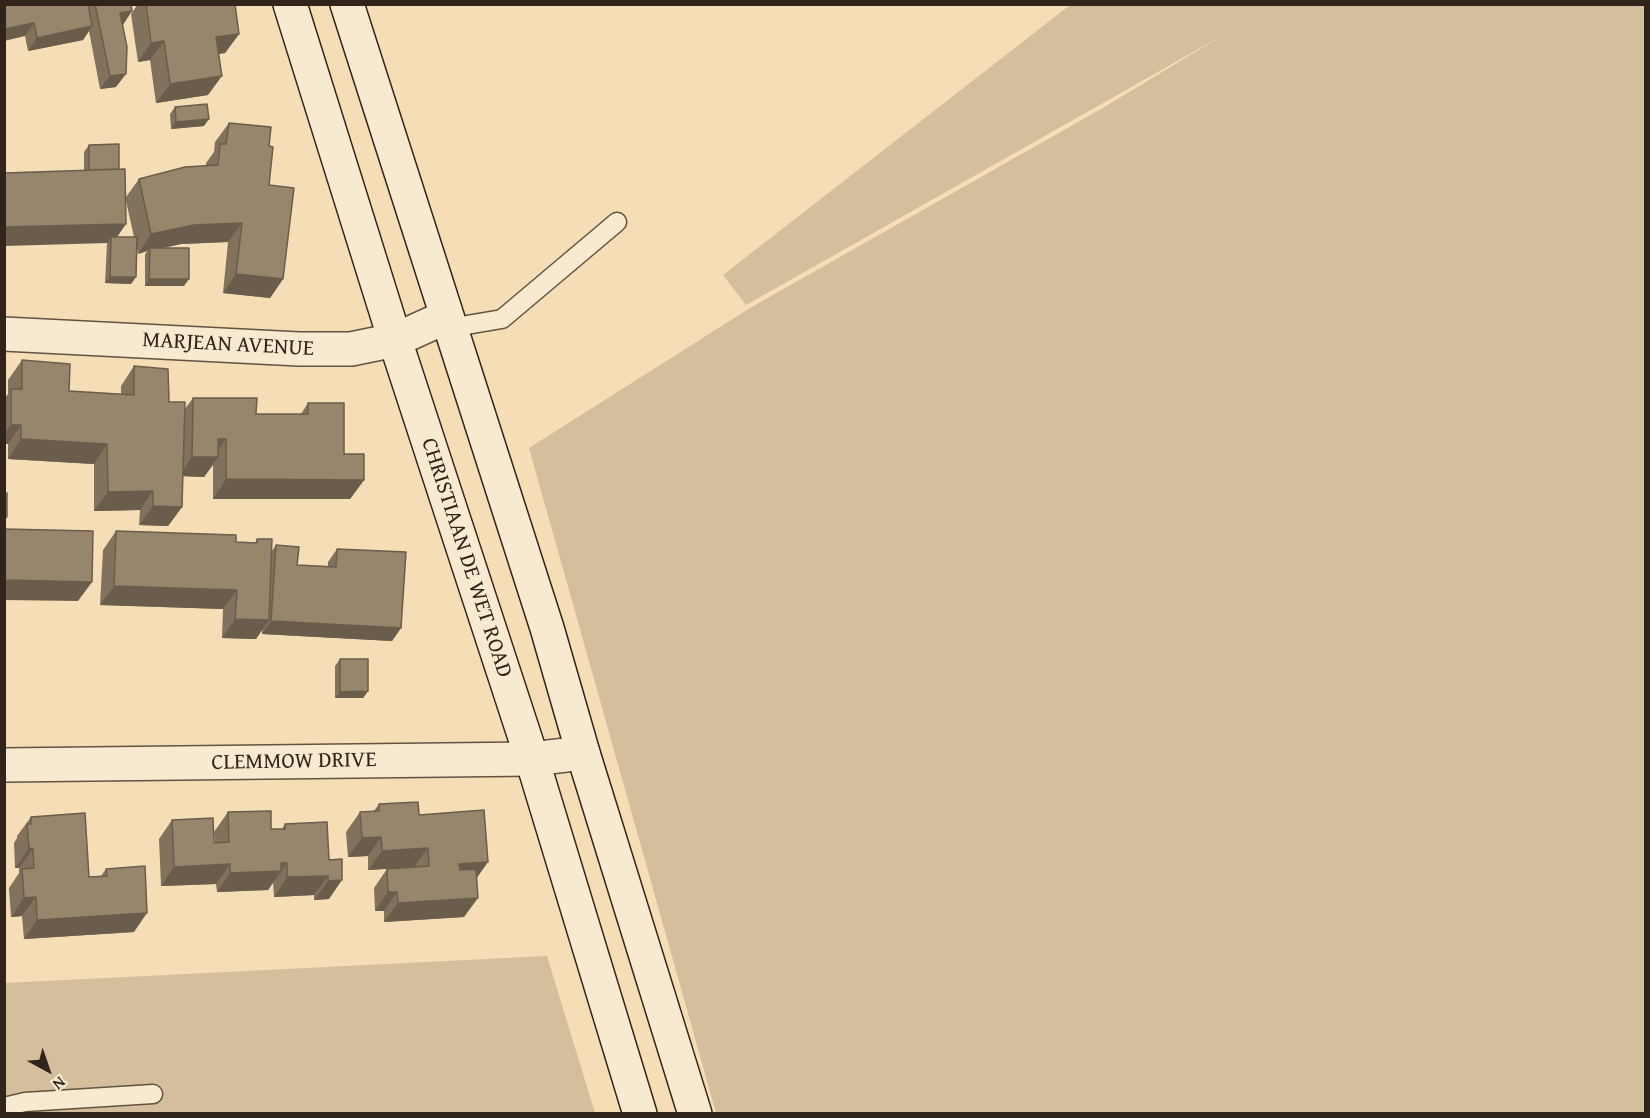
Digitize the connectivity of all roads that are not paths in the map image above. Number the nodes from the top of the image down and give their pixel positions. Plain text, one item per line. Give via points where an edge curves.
1 (290, 4) edge
2 (347, 4) edge
3 (617, 222) dead end
4 (448, 322) junction
5 (4, 334) edge
6 (395, 340) junction
7 (583, 753) junction
8 (532, 759) junction
9 (4, 765) edge
10 (153, 1094) dead end
11 (4, 1107) edge
12 (640, 1113) edge
13 (695, 1113) edge

1 - 6 main road, CHRISTIAAN DE WET ROAD
2 - 4 main road
3 - 4 lane via 502,319
4 - 6 main road, MARJEAN AVENUE
4 - 7 main road via 547,628
5 - 6 main road, MARJEAN AVENUE via 299,349 351,349
6 - 8 main road, CHRISTIAAN DE WET ROAD
7 - 8 main road, CLEMMOW DRIVE
7 - 13 main road
8 - 9 main road, CLEMMOW DRIVE
8 - 12 main road, CHRISTIAAN DE WET ROAD
10 - 11 lane via 25,1102

